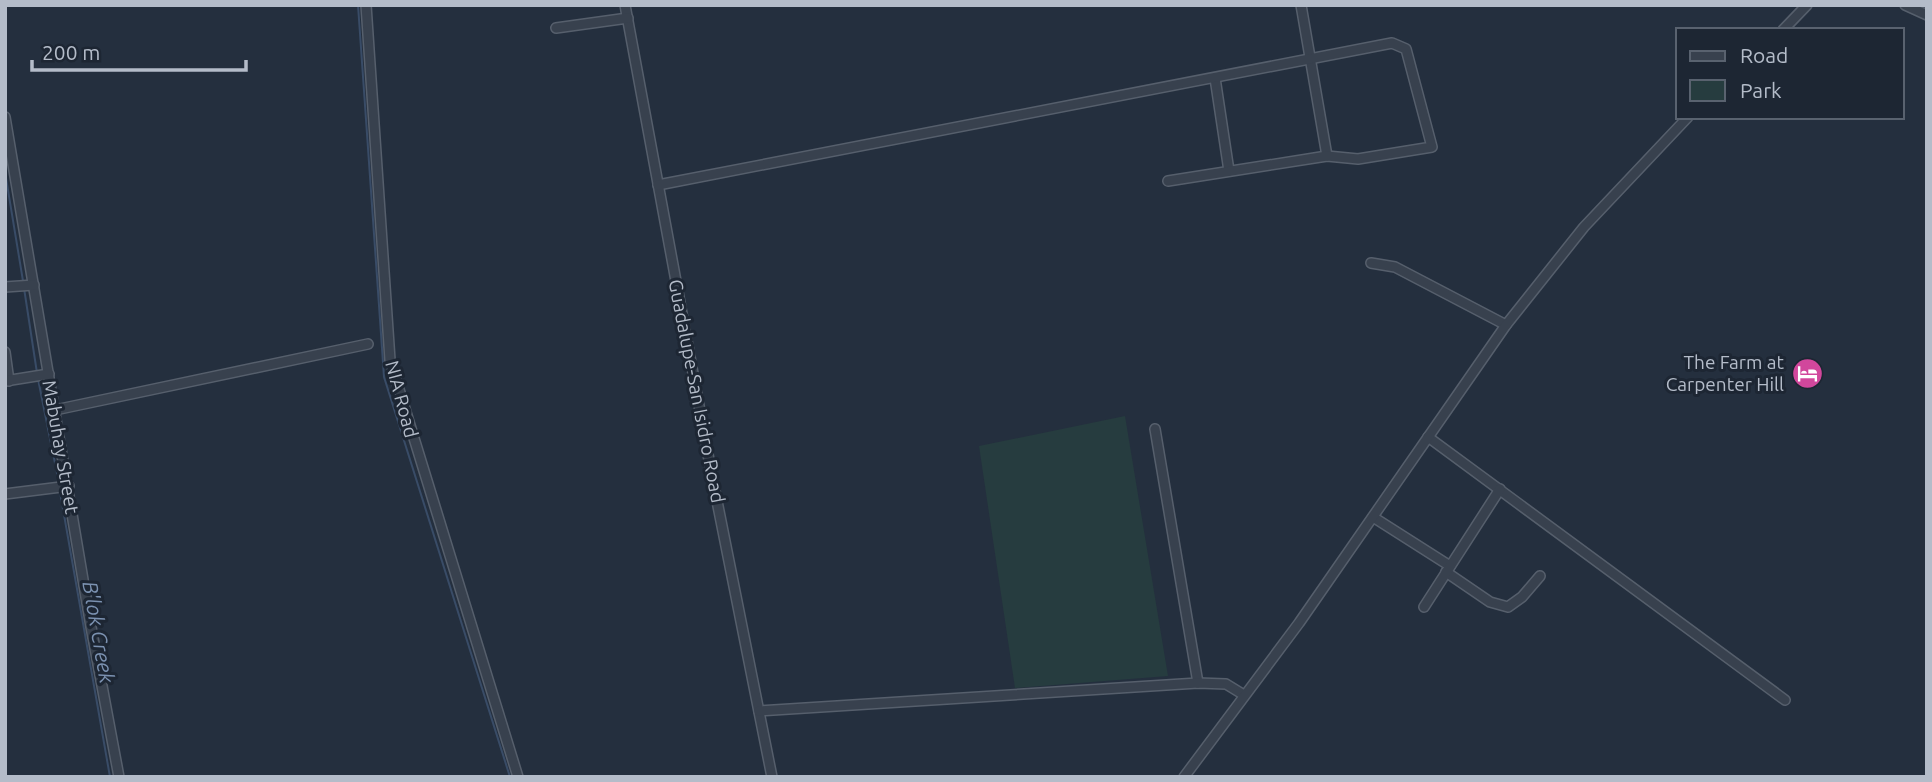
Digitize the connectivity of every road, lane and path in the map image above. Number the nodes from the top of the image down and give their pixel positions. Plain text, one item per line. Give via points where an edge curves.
1 (366, 5) edge
2 (625, 5) edge
3 (1301, 5) edge
4 (1807, 5) edge
5 (1905, 5) edge
6 (1927, 15) edge
7 (628, 18) junction
8 (1785, 28) edge
9 (556, 29) dead end
10 (1310, 60) junction
11 (1215, 78) junction
12 (5, 117) edge
13 (1686, 119) edge
14 (1327, 156) junction
15 (1229, 172) junction
16 (1168, 181) dead end
17 (658, 185) junction
18 (1371, 262) dead end
19 (34, 285) junction
20 (5, 287) edge
21 (1506, 325) junction
22 (368, 344) dead end
23 (5, 352) edge
24 (49, 374) junction
25 (7, 381) edge
26 (55, 410) junction
27 (1155, 429) dead end
28 (1428, 437) junction
29 (69, 486) junction
30 (1500, 489) junction
31 (5, 494) edge
32 (1373, 517) junction
33 (1448, 569) junction
34 (1540, 576) dead end
35 (1424, 607) dead end
36 (1198, 683) junction
37 (1244, 695) junction
38 (1785, 700) dead end
39 (759, 711) junction
40 (119, 777) edge
41 (518, 777) edge
42 (772, 777) edge
43 (1184, 777) edge

1 - 41 street, NIA Road via 390,360
2 - 7 street, Guadalupe-San Isidro Road
3 - 10 street
4 - 8 street
5 - 6 street
7 - 9 street
7 - 17 street, Guadalupe-San Isidro Road
10 - 11 street
10 - 14 street
10 - 14 street via 1392,43 1402,46 1409,55 1432,147 1358,159
11 - 15 street
11 - 17 street
12 - 19 street, Mabuhay Street
13 - 21 street via 1584,228
14 - 15 street
15 - 16 street
17 - 39 street, Guadalupe-San Isidro Road
18 - 21 street via 1395,267
19 - 20 street
19 - 24 street, Mabuhay Street
21 - 28 street
22 - 26 street
23 - 25 street
24 - 25 street
24 - 26 street, Mabuhay Street
26 - 29 street, Mabuhay Street
27 - 36 street
28 - 30 street
28 - 32 street
29 - 31 street
29 - 40 street, Mabuhay Street
30 - 33 street
30 - 38 street
32 - 33 street
32 - 37 street
33 - 34 street via 1490,602 1508,607
33 - 35 street
36 - 37 street via 1226,684
36 - 39 street
37 - 43 street
39 - 42 street, Guadalupe-San Isidro Road

